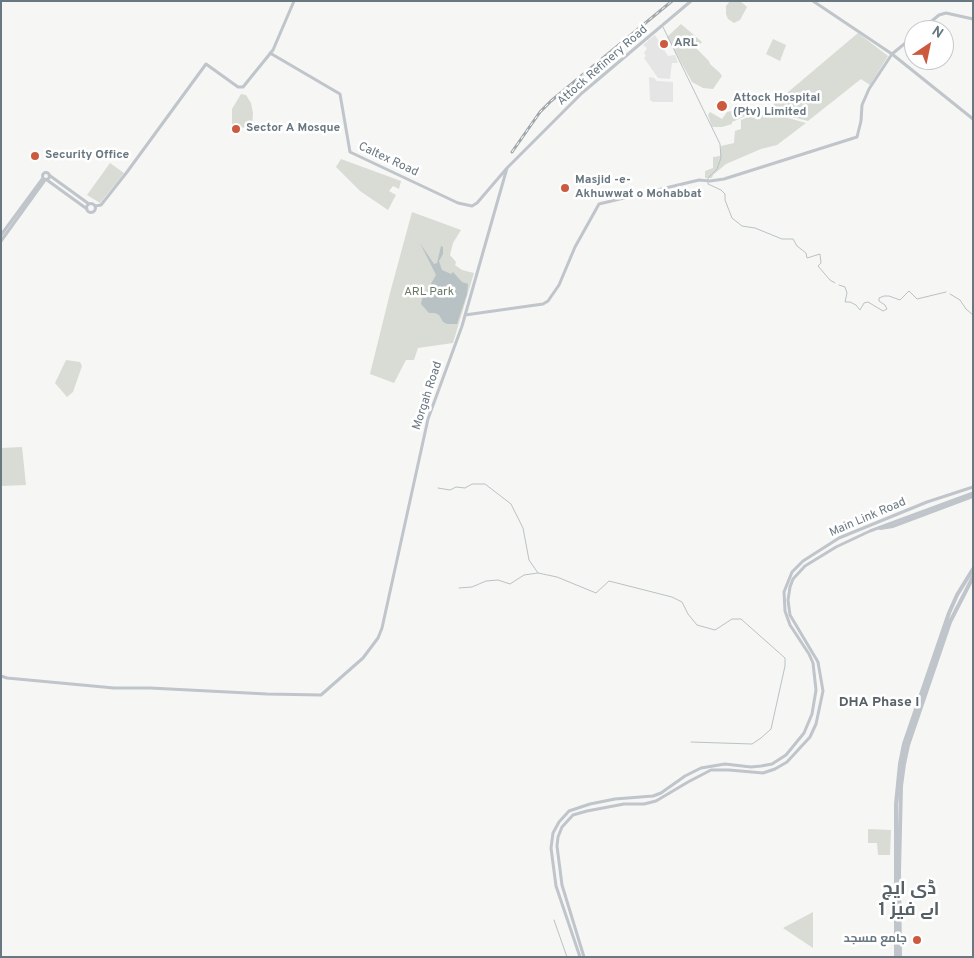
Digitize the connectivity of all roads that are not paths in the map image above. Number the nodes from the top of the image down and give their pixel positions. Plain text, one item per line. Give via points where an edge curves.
1 (294, 1) edge
2 (691, 1) edge
3 (813, 1) edge
4 (973, 19) edge
5 (932, 20) edge
6 (904, 44) edge
7 (270, 53) junction
8 (892, 54) junction
9 (973, 120) edge
10 (507, 168) junction
11 (49, 175) junction
12 (45, 179) junction
13 (89, 204) junction
14 (95, 206) junction
15 (87, 209) junction
16 (1, 235) edge
17 (1, 241) edge
18 (465, 315) junction
19 (973, 487) edge
20 (973, 494) edge
21 (880, 528) joint
22 (973, 569) edge
23 (973, 577) edge
24 (818, 662) junction
25 (935, 662) junction
26 (813, 663) junction
27 (1, 676) edge
28 (802, 736) junction
29 (810, 737) junction
30 (740, 766) junction
31 (740, 771) junction
32 (898, 943) junction
33 (580, 957) edge
34 (584, 957) edge
35 (896, 957) edge
36 (900, 957) edge

1 - 7 street
2 - 10 street, Attock Refinery Road via 588,87
3 - 8 street
4 - 5 street via 946,13
6 - 8 street
7 - 10 street, Caltex Road via 340,94 350,152 458,203 472,206
7 - 14 street via 244,87 238,87 206,64 127,172 101,205
8 - 9 street
8 - 18 street via 862,105 857,137 724,179 699,180 598,204 559,285 545,303
10 - 18 street, Morgah Road
11 - 12 street
11 - 12 street via 44,173
11 - 13 street
12 - 15 street
12 - 16 street
12 - 17 street
13 - 14 street
13 - 15 street
14 - 15 street via 92,212
18 - 27 street, Morgah Road via 428,419 380,633 363,658 322,695 114,688
19 - 26 street, Main Link Road via 839,538 792,572 784,592 784,611
20 - 21 main road via 893,526
21 - 24 street, Main Link Road via 810,561 799,571 790,587 790,615
22 - 25 main road via 949,613
23 - 25 main road via 950,622
24 - 26 street
24 - 29 street, Main Link Road via 823,691
25 - 32 main road via 906,756 901,786
26 - 28 street, Main Link Road via 816,690 812,714
28 - 29 street
28 - 30 street, Main Link Road via 786,755 772,764
29 - 31 street, Main Link Road via 788,762 775,769 763,773
30 - 31 street
30 - 33 street, Main Link Road via 725,764 701,768 661,793 590,804 569,811 559,822 551,848 556,886
31 - 34 street, Main Link Road via 710,770 656,801 587,811 574,815 562,828 557,846 562,885
32 - 35 main road
32 - 36 main road

